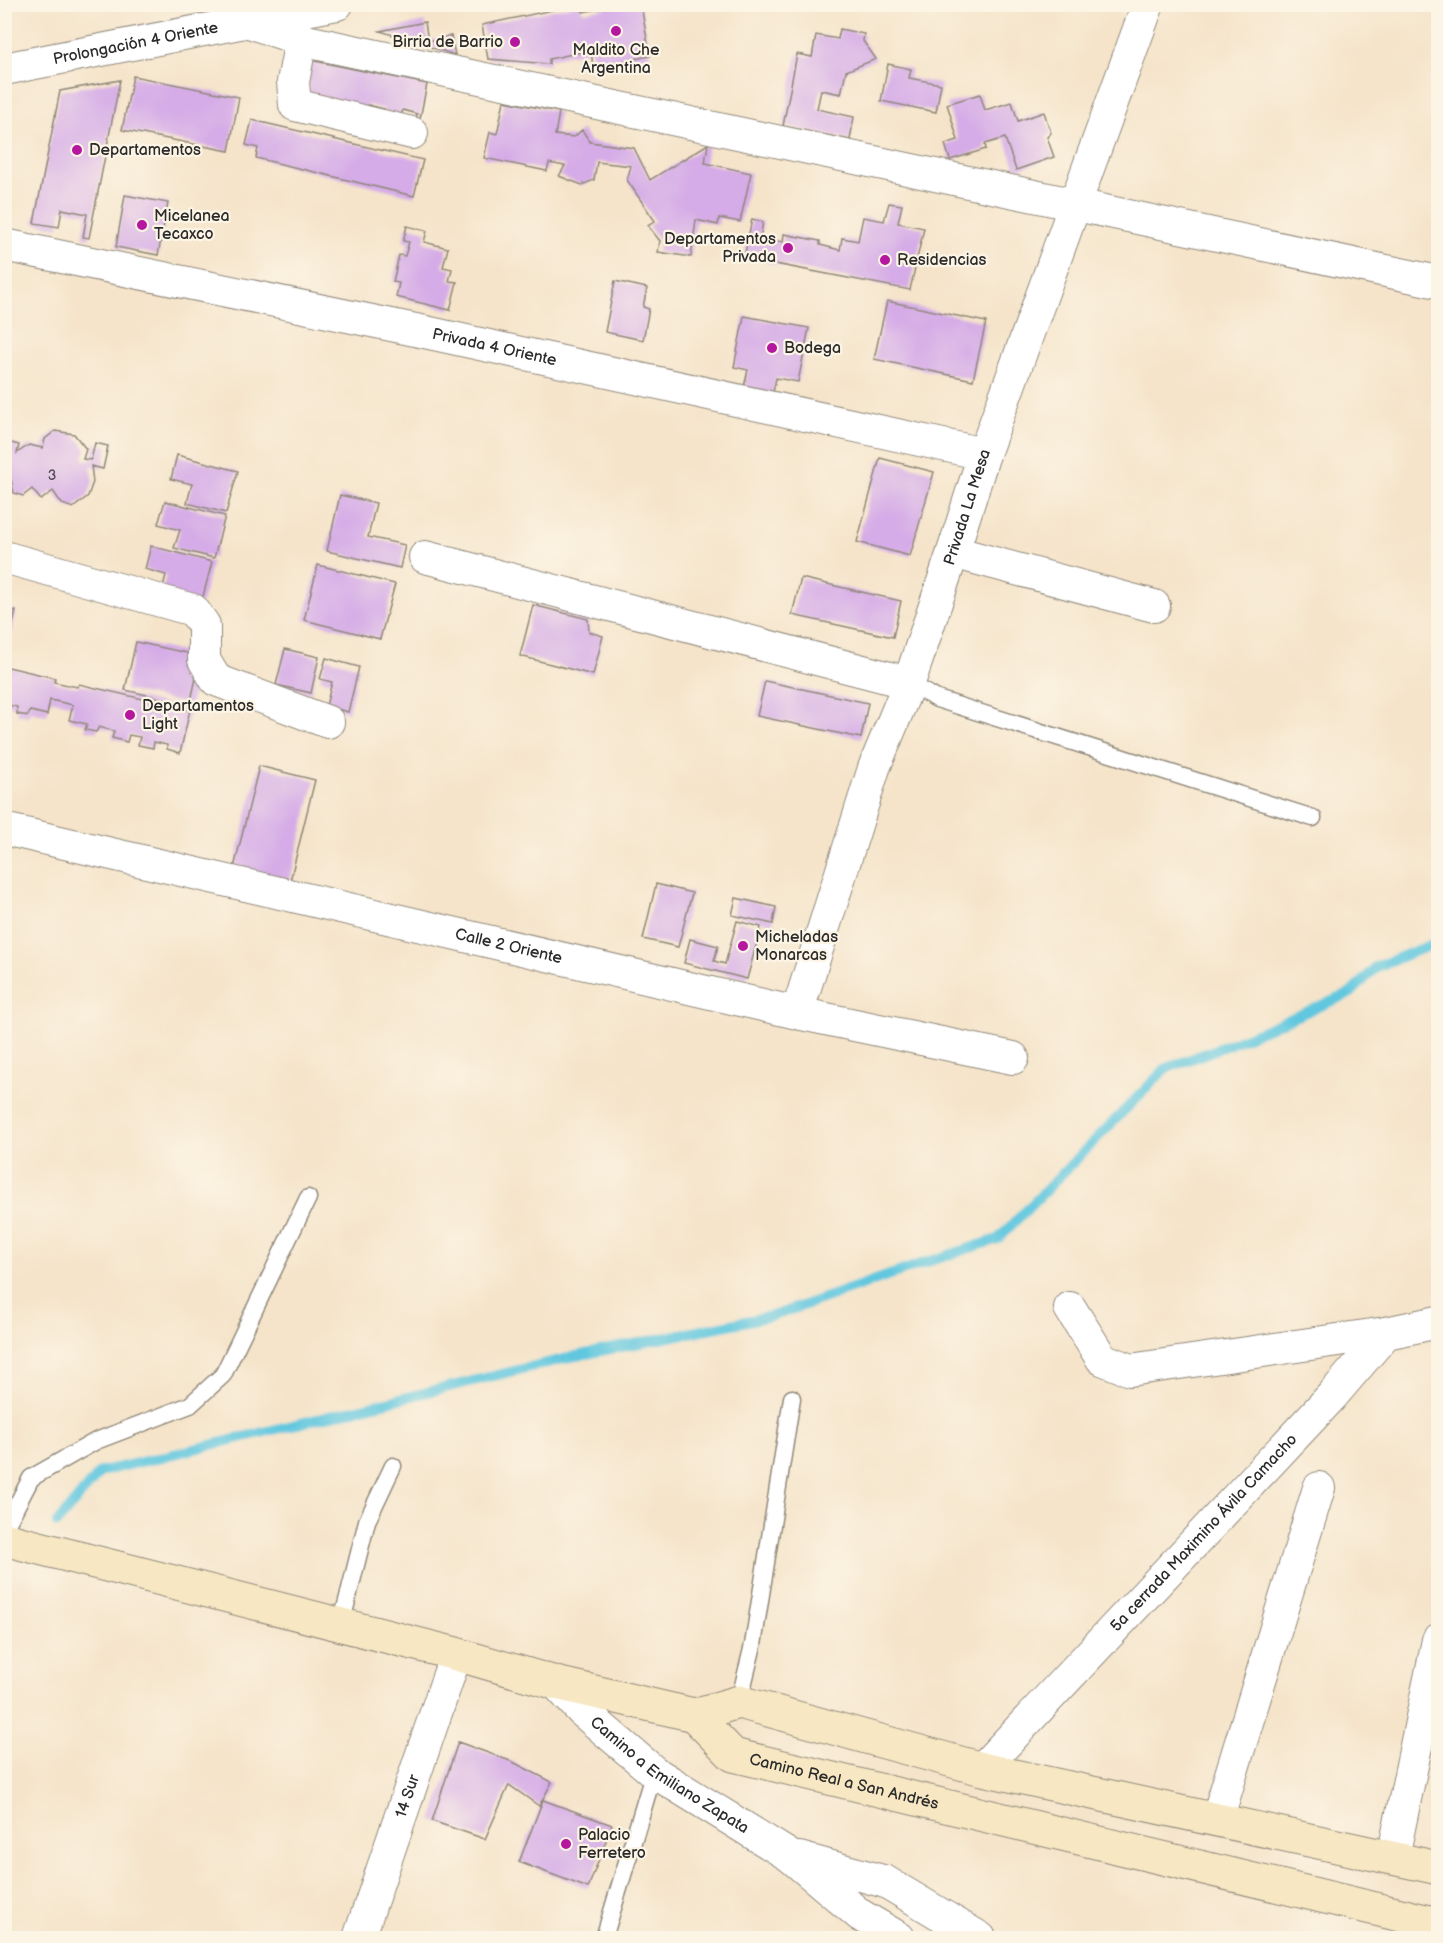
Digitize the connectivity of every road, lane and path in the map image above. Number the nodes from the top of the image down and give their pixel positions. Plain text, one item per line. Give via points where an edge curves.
1 (338, 4) edge
2 (1148, 4) edge
3 (249, 22) junction
4 (301, 40) junction
5 (4, 69) edge
6 (412, 133) dead end
7 (1075, 205) junction
8 (4, 245) edge
9 (1438, 282) edge
10 (984, 454) junction
11 (953, 552) junction
12 (4, 557) edge
13 (425, 557) dead end
14 (1154, 606) dead end
15 (909, 683) junction
16 (328, 722) dead end
17 (1313, 818) dead end
18 (4, 829) edge
19 (797, 1013) junction
20 (1013, 1058) dead end
21 (308, 1198) dead end
22 (1070, 1308) dead end
23 (1438, 1322) edge
24 (1386, 1333) junction
25 (792, 1398) dead end
26 (393, 1466) dead end
27 (1319, 1488) dead end
28 (4, 1530) edge
29 (4, 1539) edge
30 (341, 1625) junction
31 (1438, 1640) edge
32 (456, 1654) junction
33 (556, 1683) junction
34 (740, 1702) junction
35 (694, 1715) junction
36 (982, 1769) junction
37 (654, 1772) junction
38 (1216, 1820) junction
39 (790, 1856) junction
40 (1393, 1857) junction
41 (1438, 1868) edge
42 (1438, 1924) edge
43 (358, 1938) edge
44 (604, 1938) edge
45 (899, 1938) edge
46 (980, 1938) edge

1 - 3 street, Prolongación 4 Oriente
2 - 7 street, Privada La Mesa
3 - 4 street
3 - 5 street, Prolongación 4 Oriente
4 - 6 street via 293,82 295,105
4 - 7 street
7 - 9 street
7 - 10 street, Privada La Mesa
8 - 10 street, Privada 4 Oriente
10 - 11 street, Privada La Mesa
11 - 14 street
11 - 15 street, Privada La Mesa
12 - 16 street via 193,610 204,625 204,660 216,680
13 - 15 street
15 - 17 lane via 937,699
15 - 19 street, Privada La Mesa via 874,768
18 - 19 street, Calle 2 Oriente
19 - 20 street, Calle 2 Oriente
21 - 28 lane via 223,1375 190,1405 96,1441 31,1478
22 - 24 street via 1102,1359 1130,1370
23 - 24 street
24 - 36 street, 5a cerrada Maximino Ávila Camacho via 1332,1396
25 - 34 lane via 753,1645
26 - 30 lane via 367,1521
27 - 38 street
29 - 30 main road
30 - 32 main road
31 - 40 street
32 - 33 main road
32 - 43 street, 14 Sur
33 - 35 main road
33 - 37 street, Camino a Emiliano Zapata via 580,1710
34 - 35 main road
34 - 36 main road
35 - 42 main road, Camino Real a San Andrés via 733,1755
36 - 38 main road
37 - 39 street, Camino a Emiliano Zapata
37 - 44 lane
38 - 40 main road
39 - 45 street, Camino a Emiliano Zapata via 860,1915
39 - 46 street, Camino a Emiliano Zapata via 886,1882
40 - 41 main road

